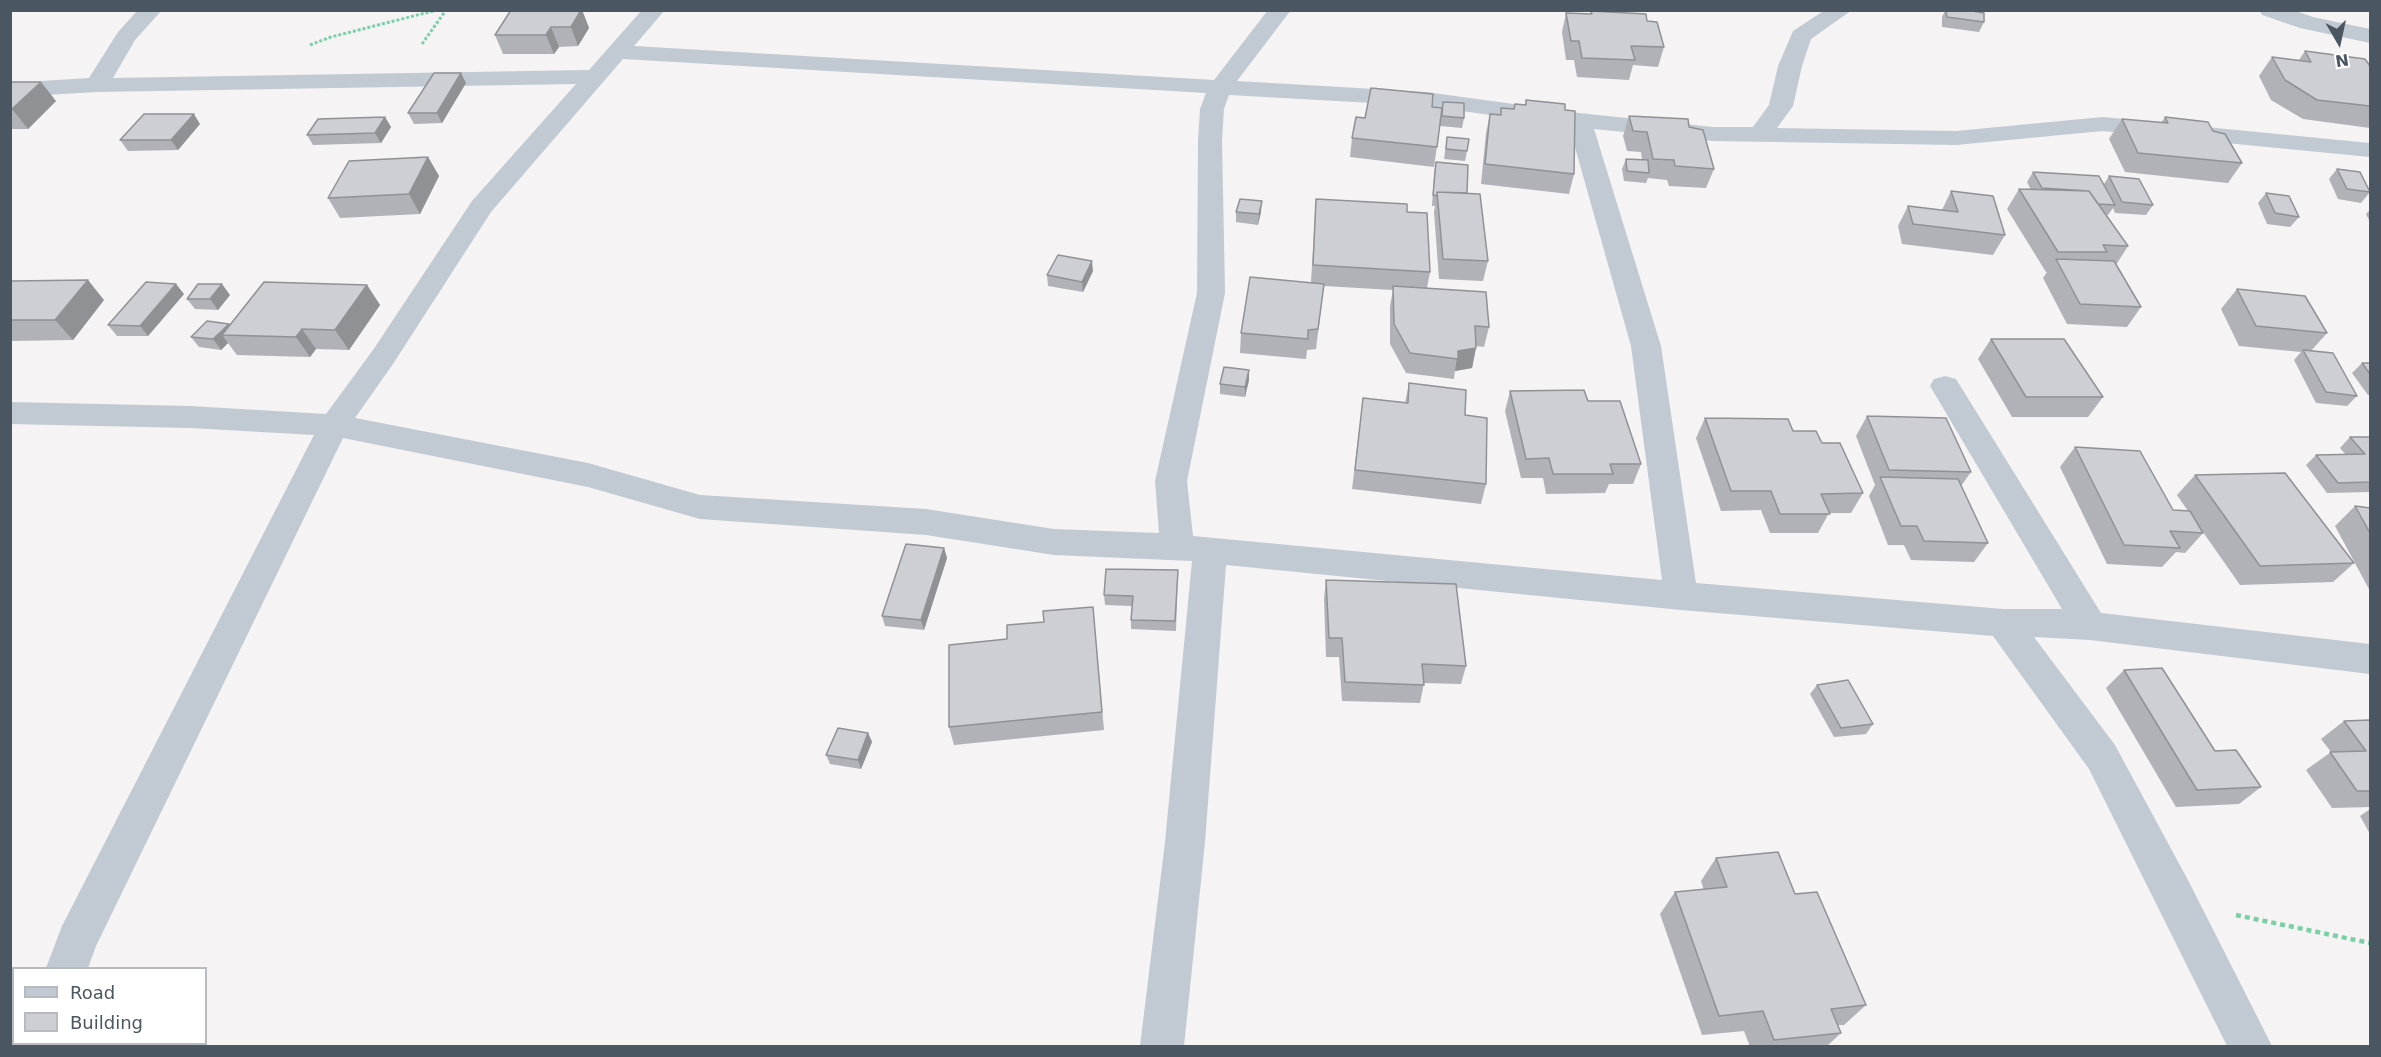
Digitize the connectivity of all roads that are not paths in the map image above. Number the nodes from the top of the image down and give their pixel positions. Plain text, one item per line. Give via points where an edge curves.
1 (151, 10) edge
2 (654, 10) edge
3 (1280, 10) edge
4 (1841, 10) edge
5 (2270, 10) edge
6 (2370, 36) edge
7 (618, 51) junction
8 (596, 77) junction
9 (97, 85) junction
10 (1221, 86) junction
11 (10, 90) edge
12 (1579, 120) junction
13 (1761, 133) junction
14 (2370, 150) edge
15 (1946, 386) dead end
16 (10, 413) edge
17 (334, 425) junction
18 (1193, 548) junction
19 (1681, 596) junction
20 (2003, 623) junction
21 (2090, 626) junction
22 (2370, 659) edge
23 (68, 967) edge
24 (1162, 1047) edge
25 (2250, 1047) edge

1 - 9 street via 126,37
2 - 7 street
3 - 10 street
4 - 13 street via 1801,36 1781,106
5 - 6 street via 2308,23
7 - 8 street
7 - 10 street
8 - 9 street
8 - 17 street via 481,207
9 - 11 street
10 - 12 street via 1426,99
10 - 18 street via 1212,109 1210,140 1211,293 1171,481
12 - 13 street via 1713,134
12 - 19 street via 1646,346
13 - 14 street via 1956,138 2103,124
15 - 21 street
16 - 17 street
17 - 18 street via 588,475 700,507 926,522 1054,542
17 - 23 street
18 - 19 street
18 - 24 street via 1185,842
19 - 20 street
20 - 21 street
20 - 25 street via 2102,757
21 - 22 street

